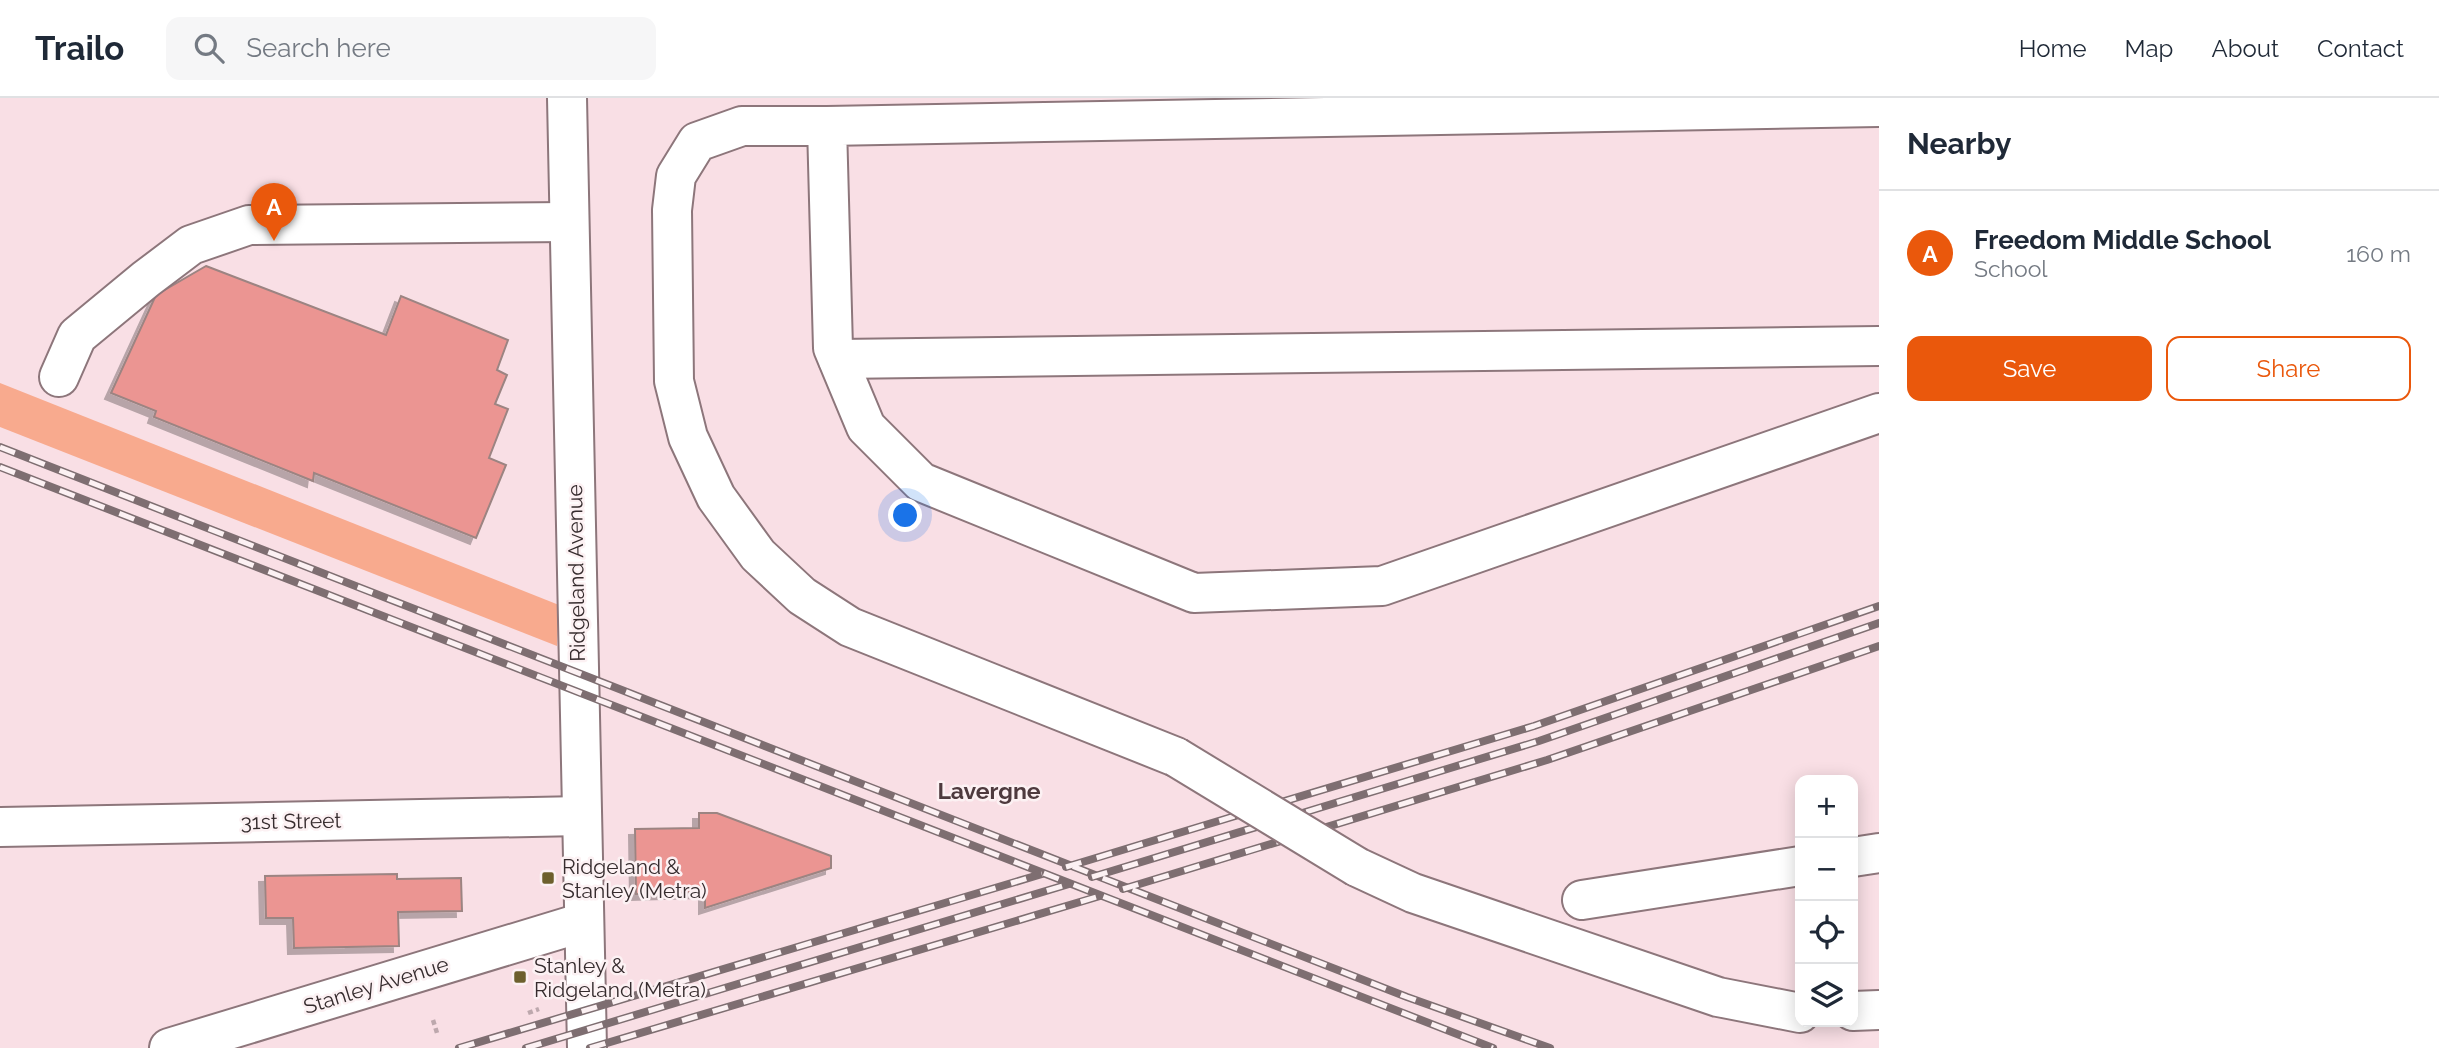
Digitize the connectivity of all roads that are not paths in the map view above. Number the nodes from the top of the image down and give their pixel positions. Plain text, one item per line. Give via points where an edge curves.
1 (567, 98) edge
2 (1879, 107) edge
3 (827, 126) junction
4 (569, 222) junction
5 (1879, 346) edge
6 (838, 359) junction
7 (59, 377) dead end
8 (1879, 413) edge
9 (582, 816) junction
10 (0, 827) edge
11 (1879, 853) edge
12 (1858, 856) edge
13 (1795, 867) edge
14 (1581, 901) dead end
15 (584, 922) junction
16 (1879, 1010) edge
17 (1858, 1011) edge
18 (1795, 1012) edge
19 (169, 1048) edge
20 (587, 1048) edge

1 - 4 street, Ridgeland Avenue
2 - 3 street
3 - 6 street via 833,348
3 - 18 street, bridge via 742,126 697,142 676,176 672,210 674,381 688,437 716,497 758,555 802,596 849,627 1176,757 1357,867 1413,893 1718,997
4 - 7 street via 249,225 191,245 146,279 77,336
4 - 9 street, Ridgeland Avenue
5 - 6 street
6 - 8 street via 866,427 921,482 1194,593 1382,586
9 - 10 street, 31st Street
9 - 15 street, Ridgeland Avenue
11 - 12 street
13 - 14 street
15 - 19 street, Stanley Avenue
15 - 20 street, Ridgeland Avenue
16 - 17 street

